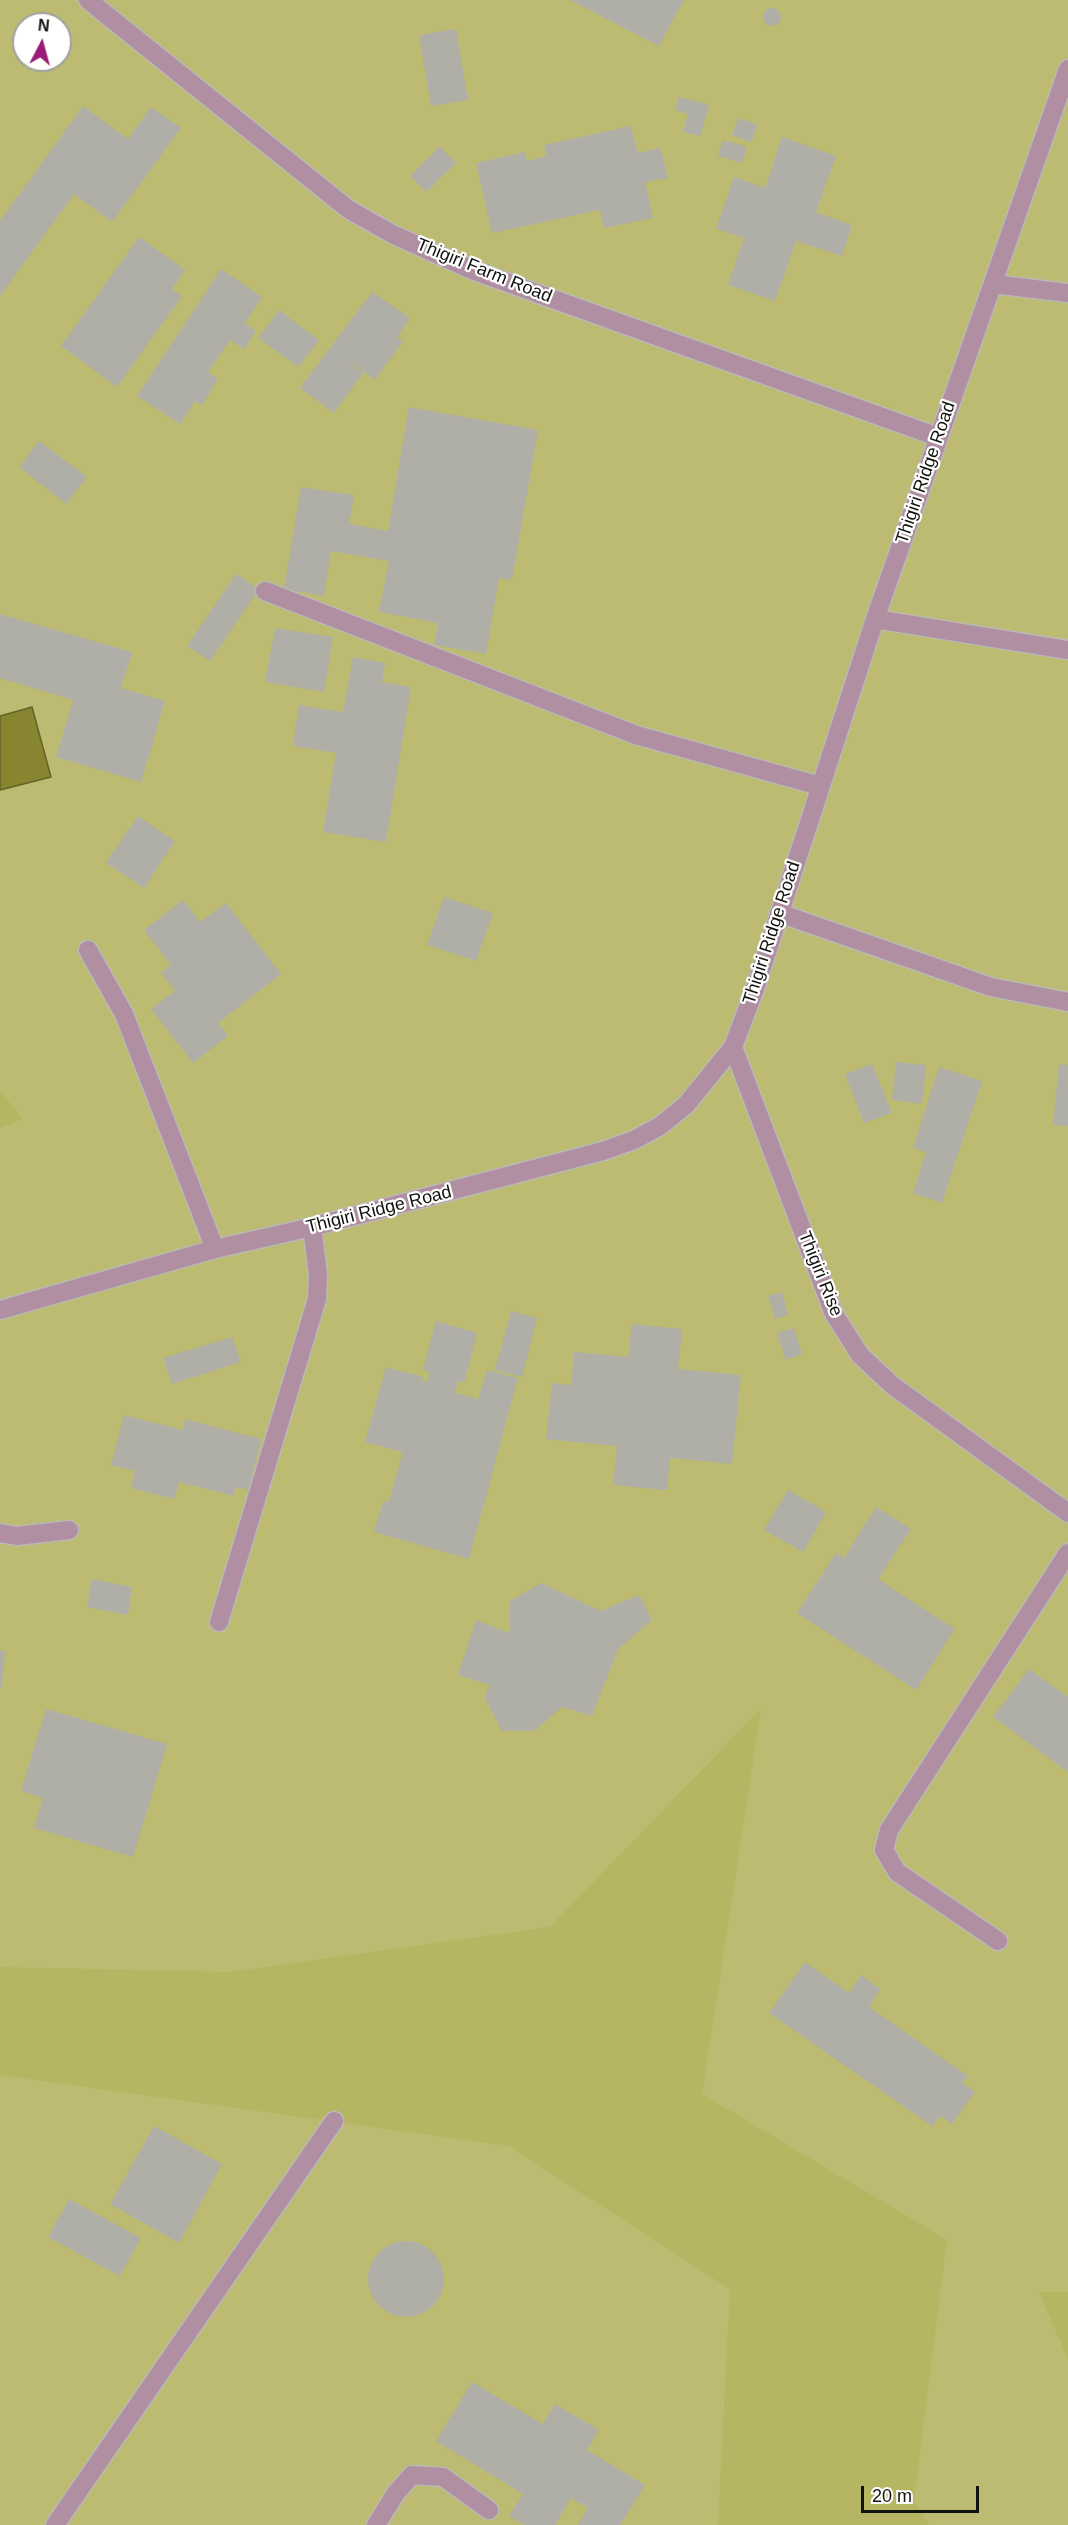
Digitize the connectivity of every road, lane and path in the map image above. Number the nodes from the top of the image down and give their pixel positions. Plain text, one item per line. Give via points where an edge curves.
1 (88, 0) edge
2 (1068, 69) edge
3 (993, 284) junction
4 (1068, 293) edge
5 (938, 437) junction
6 (265, 591) dead end
7 (875, 619) junction
8 (1068, 650) edge
9 (820, 786) junction
10 (778, 913) junction
11 (88, 950) dead end
12 (1068, 1002) edge
13 (733, 1047) junction
14 (312, 1227) junction
15 (215, 1249) junction
16 (0, 1310) edge
17 (1064, 1505) edge
18 (69, 1530) dead end
19 (0, 1533) edge
20 (1068, 1553) edge
21 (219, 1622) dead end
22 (998, 1941) dead end
23 (334, 2121) dead end
24 (489, 2510) dead end
25 (56, 2525) edge
26 (376, 2525) edge

1 - 5 street, Thigiri Farm Road via 348,209 392,234 472,270
2 - 3 street, Thigiri Ridge Road
3 - 4 street
3 - 5 street, Thigiri Ridge Road
5 - 7 street, Thigiri Ridge Road
6 - 9 street via 636,735
7 - 8 street
7 - 9 street, Thigiri Ridge Road
9 - 10 street, Thigiri Ridge Road
10 - 12 street via 991,987
10 - 13 street, Thigiri Ridge Road
11 - 15 street via 124,1014
13 - 14 street, Thigiri Ridge Road via 686,1105 634,1140
13 - 17 street, Thigiri Rise via 834,1314 860,1355 892,1384
14 - 15 street, Thigiri Ridge Road
14 - 21 street via 317,1299
15 - 16 street, Thigiri Ridge Road
18 - 19 street via 17,1536
20 - 22 street via 889,1830 884,1850 897,1872
23 - 25 street
24 - 26 street via 443,2477 412,2475

